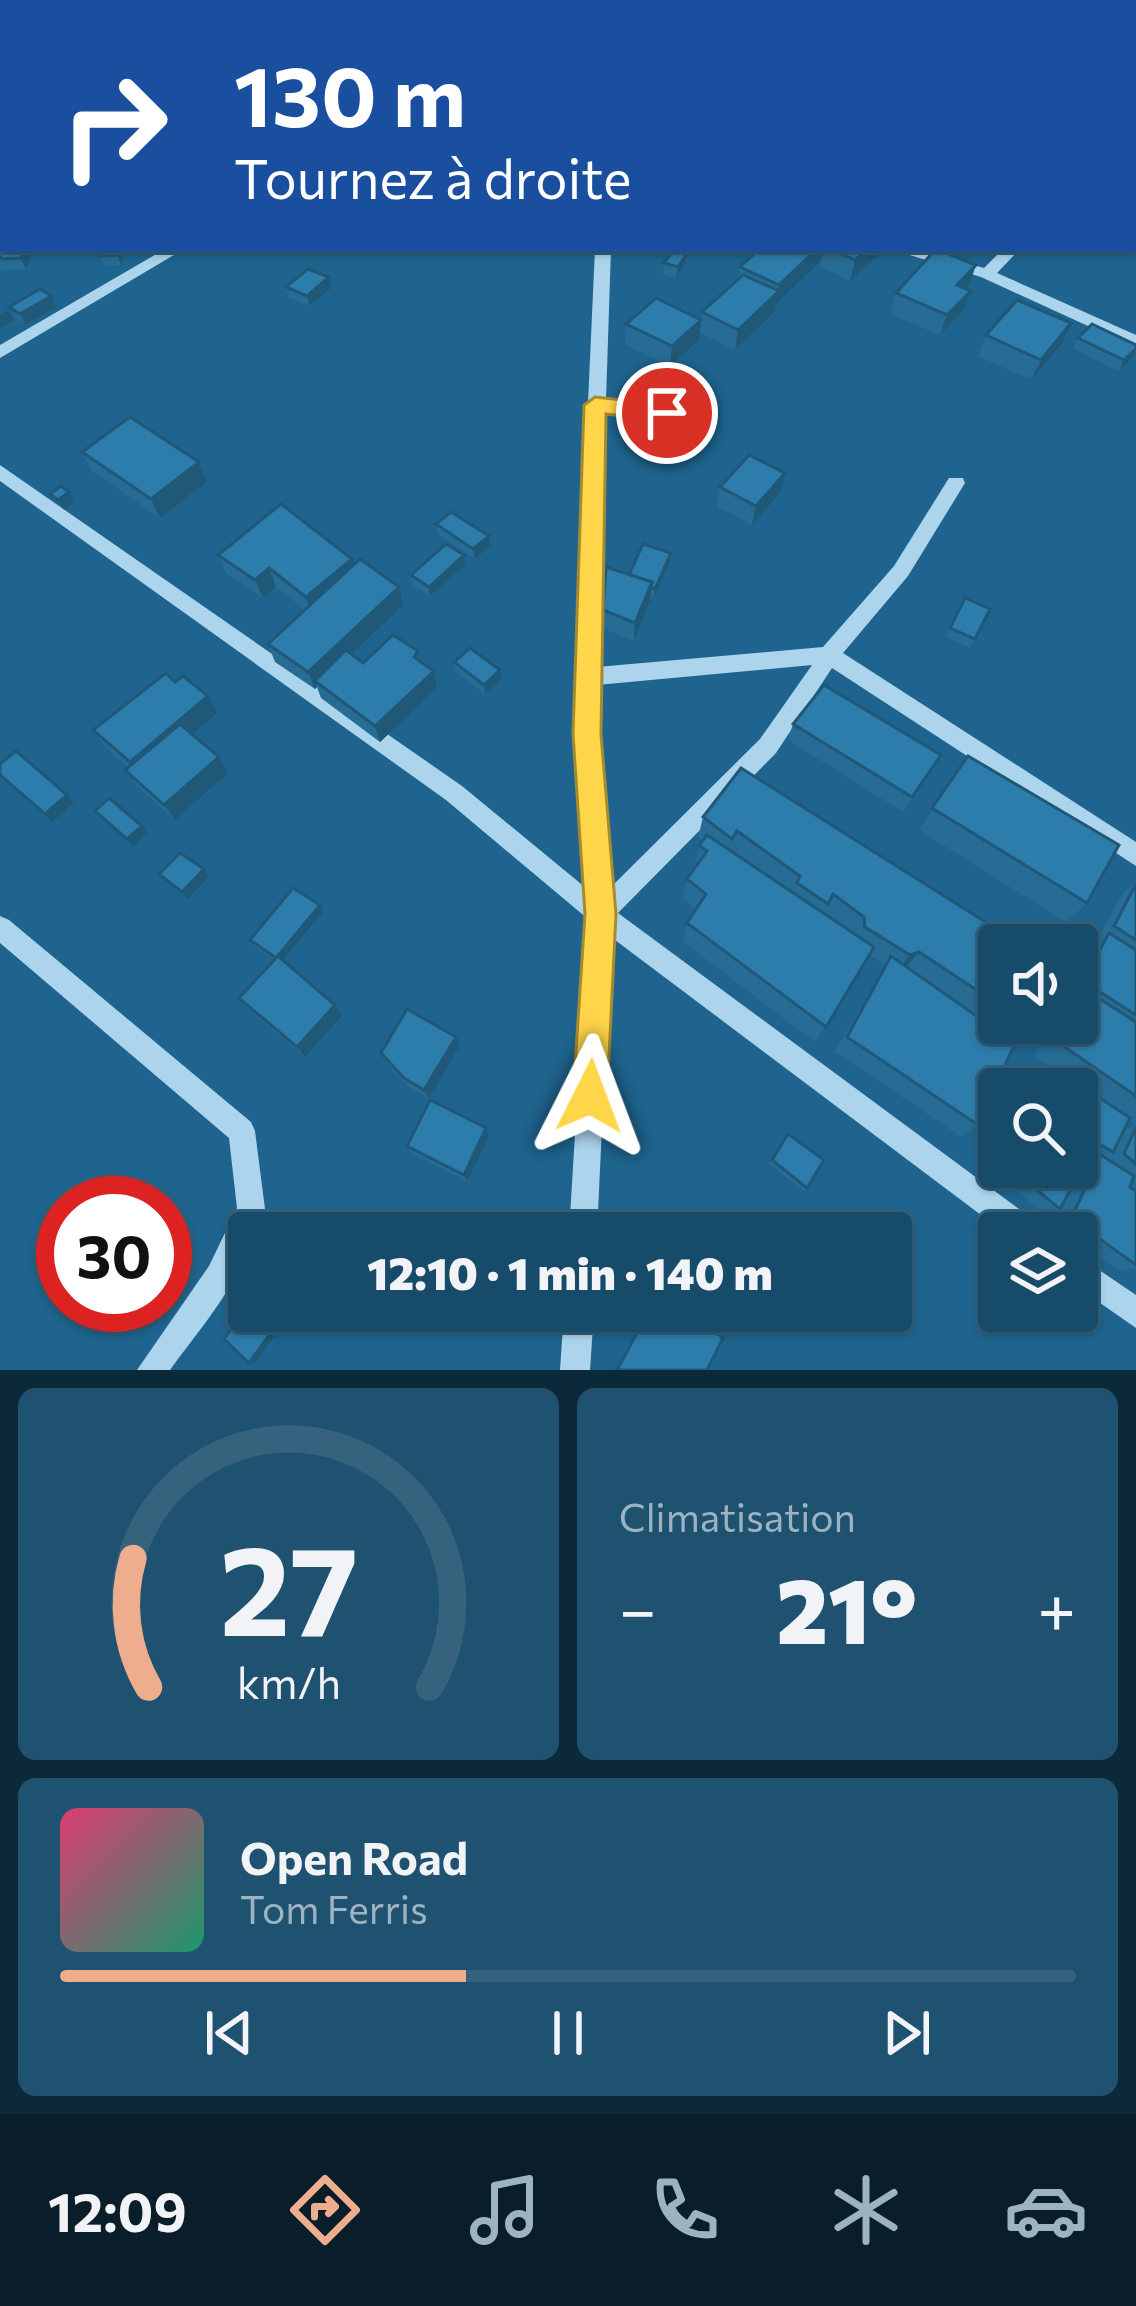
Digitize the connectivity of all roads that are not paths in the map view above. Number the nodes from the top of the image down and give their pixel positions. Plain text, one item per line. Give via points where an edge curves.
1 (171, 252) edge
2 (603, 252) edge
3 (909, 252) edge
4 (1009, 252) edge
5 (988, 274) junction
6 (1136, 342) edge
7 (0, 352) edge
8 (595, 405) junction
9 (703, 418) dead end
10 (0, 472) edge
11 (956, 483) dead end
12 (829, 655) junction
13 (587, 677) junction
14 (1136, 855) edge
15 (601, 914) junction
16 (0, 928) edge
17 (584, 1212) edge
18 (1000, 1212) edge
19 (1098, 1285) edge
20 (1136, 1313) edge
21 (577, 1332) edge
22 (152, 1370) edge
23 (575, 1370) edge

1 - 7 street
2 - 8 street
3 - 5 street
4 - 5 street
5 - 6 street
8 - 9 street
8 - 13 street
10 - 15 street via 454,793
11 - 12 street via 902,571
12 - 13 street
12 - 14 street
12 - 15 street via 768,746
13 - 15 street
15 - 17 street
15 - 18 street
16 - 22 street via 242,1131 251,1209 219,1276
19 - 20 street
21 - 23 street

